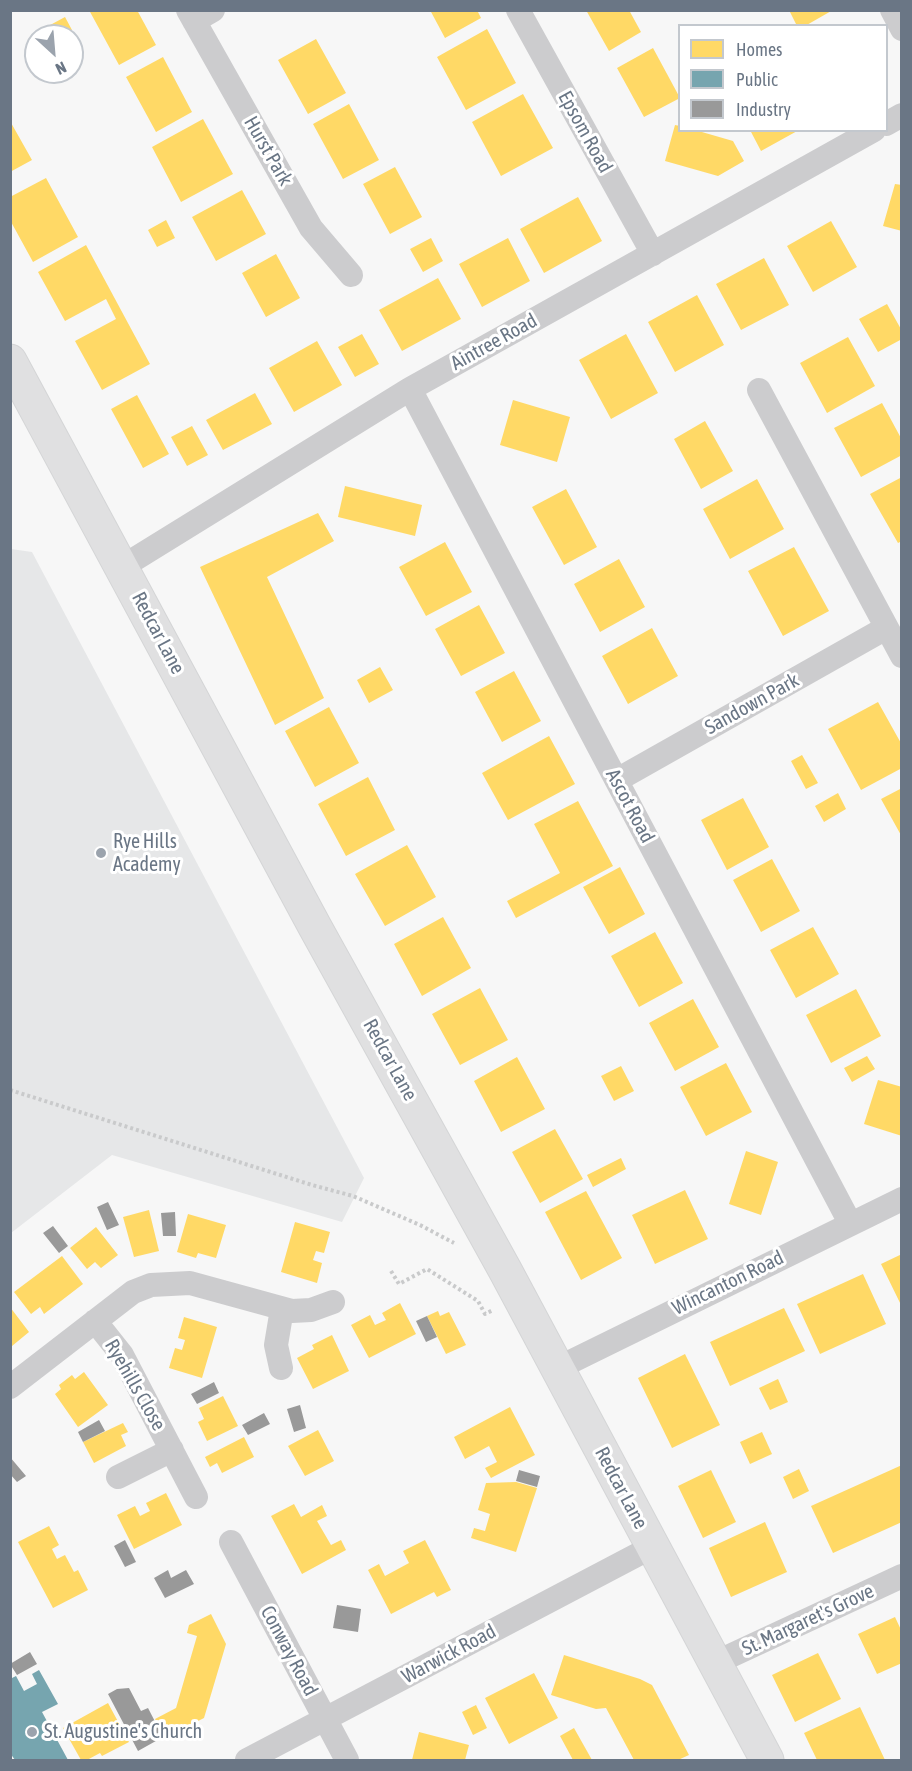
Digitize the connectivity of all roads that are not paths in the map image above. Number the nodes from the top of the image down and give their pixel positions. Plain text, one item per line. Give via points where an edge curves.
1 (518, 10) edge
2 (892, 10) edge
3 (198, 14) edge
4 (902, 29) edge
5 (902, 115) edge
6 (888, 123) edge
7 (870, 132) edge
8 (652, 254) junction
9 (351, 275) dead end
10 (10, 361) edge
11 (410, 389) junction
12 (759, 390) dead end
13 (122, 567) junction
14 (886, 628) junction
15 (902, 656) edge
16 (617, 780) junction
17 (902, 1198) edge
18 (850, 1223) junction
19 (333, 1302) dead end
20 (282, 1309) junction
21 (95, 1321) junction
22 (281, 1368) dead end
23 (556, 1369) junction
24 (10, 1387) edge
25 (172, 1450) junction
26 (118, 1477) dead end
27 (196, 1497) dead end
28 (231, 1542) dead end
29 (652, 1547) junction
30 (902, 1576) edge
31 (715, 1663) junction
32 (324, 1719) junction
33 (246, 1761) edge
34 (347, 1761) edge
35 (767, 1761) edge

1 - 8 street, Epsom Road
2 - 4 street
3 - 9 street, Hurst Park via 311,228
5 - 6 street
7 - 8 street, Aintree Road
8 - 11 street, Aintree Road
10 - 13 main road, Redcar Lane
11 - 13 street, Aintree Road
11 - 16 street, Ascot Road
12 - 14 street
13 - 23 main road, Redcar Lane
14 - 15 street
14 - 16 street, Sandown Park
16 - 18 street, Ascot Road
17 - 18 street, Wincanton Road
18 - 23 street, Wincanton Road
19 - 20 street, Ryehills Close via 311,1310
20 - 21 street, Ryehills Close via 190,1283 169,1283 133,1292
20 - 22 street via 276,1346
21 - 24 street, Ryehills Close
21 - 25 street, Ryehills Close via 122,1355
23 - 29 main road, Redcar Lane
25 - 26 street, Ryehills Close
25 - 27 street, Ryehills Close
28 - 32 street, Conway Road
29 - 31 main road, Redcar Lane
29 - 32 street, Warwick Road
30 - 31 street, St. Margaret's Grove
31 - 35 main road, Redcar Lane
32 - 33 street, Warwick Road
32 - 34 street, Conway Road

